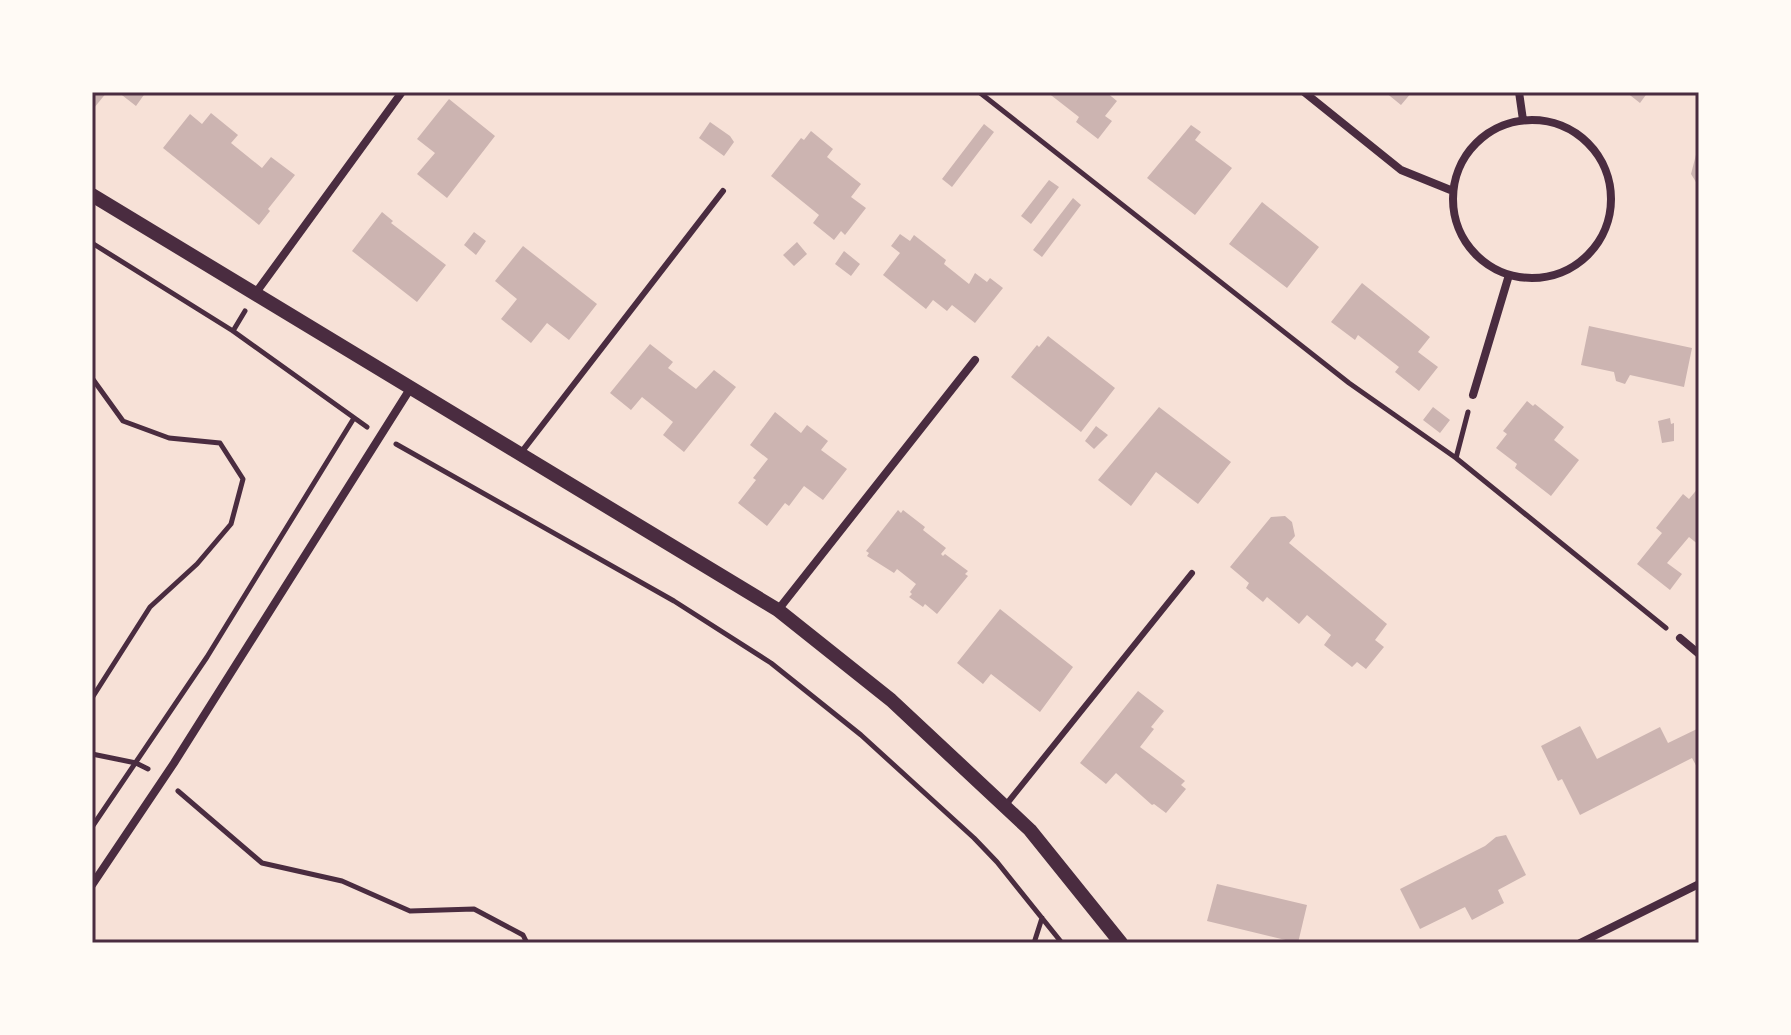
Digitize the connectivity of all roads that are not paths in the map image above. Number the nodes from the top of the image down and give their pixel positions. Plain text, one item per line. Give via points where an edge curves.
1 (402, 92) edge
2 (1304, 92) edge
3 (1519, 92) edge
4 (1523, 120) junction
5 (723, 191) dead end
6 (1453, 191) junction
7 (92, 195) edge
8 (1509, 275) junction
9 (255, 294) junction
10 (975, 360) dead end
11 (410, 389) junction
12 (1473, 395) road end
13 (520, 454) junction
14 (1192, 573) dead end
15 (778, 610) junction
16 (1680, 638) road end
17 (1699, 654) edge
18 (1005, 806) junction
19 (1699, 884) edge
20 (92, 885) edge
21 (1121, 943) edge
22 (1580, 943) edge

1 - 9 street
2 - 6 street via 1401,170
3 - 4 street
4 - 6 street via 1497,128 1475,143 1460,165
4 - 8 street via 1548,121 1572,130 1592,147 1611,193 1609,219 1599,242 1582,261 1534,278
5 - 13 lane
6 - 8 street via 1455,218 1466,243
7 - 9 street
8 - 12 street
9 - 11 street
10 - 15 street
11 - 13 street
11 - 20 street
13 - 15 street
14 - 18 lane
15 - 18 street via 891,700
16 - 17 street
18 - 21 street
19 - 22 street

